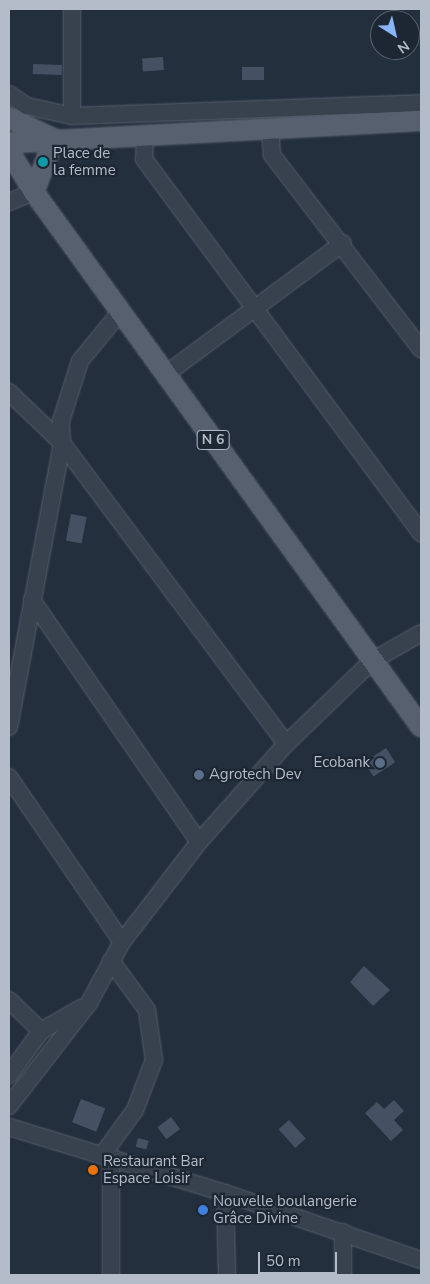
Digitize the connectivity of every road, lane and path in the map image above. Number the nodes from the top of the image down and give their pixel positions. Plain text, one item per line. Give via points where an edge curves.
1 (72, 9) edge
2 (9, 94) edge
3 (421, 103) edge
4 (72, 116) junction
5 (9, 118) edge
6 (421, 121) edge
7 (270, 127) junction
8 (144, 135) junction
9 (54, 139) junction
10 (9, 143) edge
11 (9, 151) edge
12 (34, 192) junction
13 (9, 202) edge
14 (343, 243) junction
15 (254, 308) junction
16 (121, 312) junction
17 (421, 349) edge
18 (166, 374) junction
19 (9, 392) edge
20 (62, 443) junction
21 (421, 534) edge
22 (32, 600) junction
23 (421, 633) edge
24 (15, 657) edge
25 (372, 661) junction
26 (9, 727) edge
27 (421, 727) edge
28 (286, 744) junction
29 (9, 777) edge
30 (199, 842) junction
31 (122, 942) junction
32 (111, 962) junction
33 (9, 1000) edge
34 (89, 1003) junction
35 (41, 1031) junction
36 (9, 1075) edge
37 (9, 1106) edge
38 (9, 1127) edge
39 (107, 1156) junction
40 (225, 1193) junction
41 (343, 1232) junction
42 (421, 1260) edge
43 (112, 1275) edge
44 (227, 1275) edge
45 (343, 1275) edge

1 - 4 street
2 - 4 street via 27,106
3 - 4 street
5 - 9 main road
6 - 7 main road
7 - 8 main road
7 - 14 street via 272,155
8 - 9 main road
8 - 15 street via 144,159
9 - 10 main road
9 - 12 main road
11 - 12 main road, N 6
12 - 13 street
12 - 16 main road, N 6
14 - 15 street
14 - 17 street
15 - 18 street
15 - 21 street
16 - 18 main road, N 6
16 - 20 street via 80,361 61,421
18 - 25 main road, N 6
19 - 20 street
20 - 22 street
20 - 28 street
22 - 24 street
22 - 30 street
23 - 25 street
24 - 26 street
25 - 27 main road, N 6
25 - 28 street
28 - 30 street
29 - 31 street
30 - 31 street
31 - 32 street
32 - 34 street
32 - 39 street via 147,1010 154,1060 135,1110
33 - 35 street
34 - 35 street
34 - 37 street
35 - 36 street
38 - 39 street
39 - 40 street
39 - 43 street
40 - 41 street
40 - 44 street
41 - 42 street
41 - 45 street

